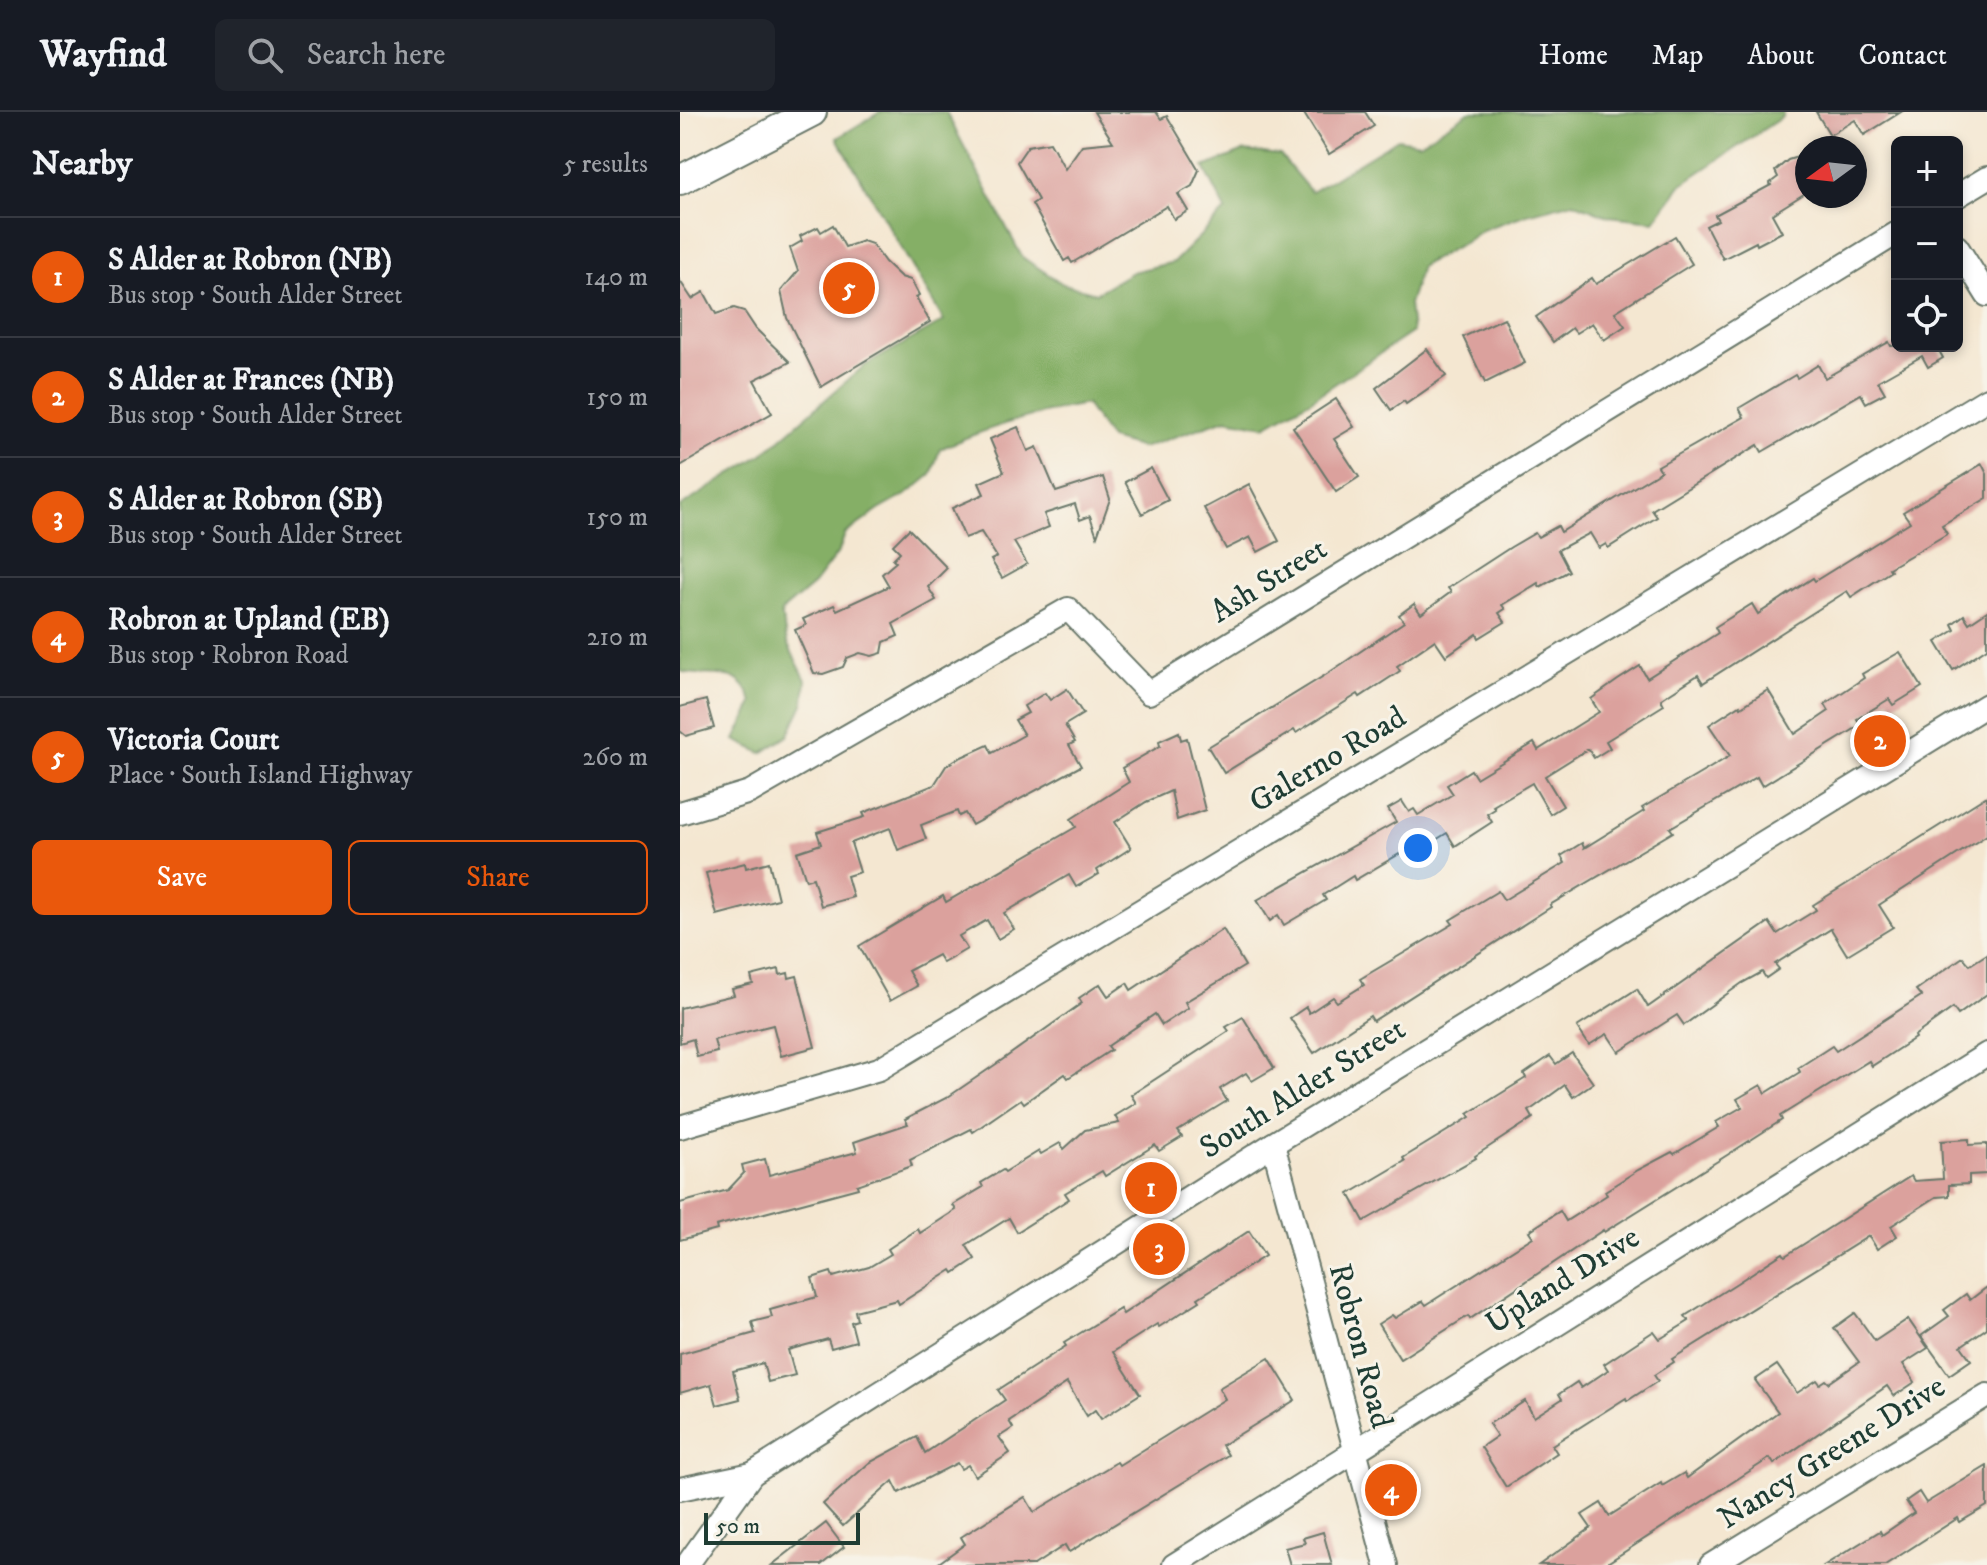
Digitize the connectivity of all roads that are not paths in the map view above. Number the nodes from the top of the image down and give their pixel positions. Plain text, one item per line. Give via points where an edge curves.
1 (812, 112) edge
2 (1987, 178) edge
3 (680, 180) edge
4 (1963, 192) edge
5 (1891, 237) edge
6 (1963, 257) edge
7 (1987, 295) edge
8 (1987, 399) edge
9 (1987, 705) edge
10 (680, 813) edge
11 (1987, 1054) edge
12 (680, 1127) edge
13 (1273, 1144) junction
14 (1987, 1395) edge
15 (1355, 1449) junction
16 (752, 1474) junction
17 (680, 1489) edge
18 (687, 1565) edge
19 (1174, 1565) edge
20 (1386, 1565) edge
21 (1711, 1565) edge

1 - 3 main road
2 - 4 street
5 - 10 street, Ash Street via 1149,693 1068,609 750,792
6 - 7 street
8 - 12 street, Galerno Road via 879,1069
9 - 13 street, South Alder Street
11 - 15 street, Upland Drive
13 - 15 street, Robron Road
13 - 16 street, South Alder Street
14 - 21 street, Nancy Greene Drive
15 - 19 street, Upland Drive
15 - 20 street, Robron Road
16 - 17 street
16 - 18 street, South Alder Street

